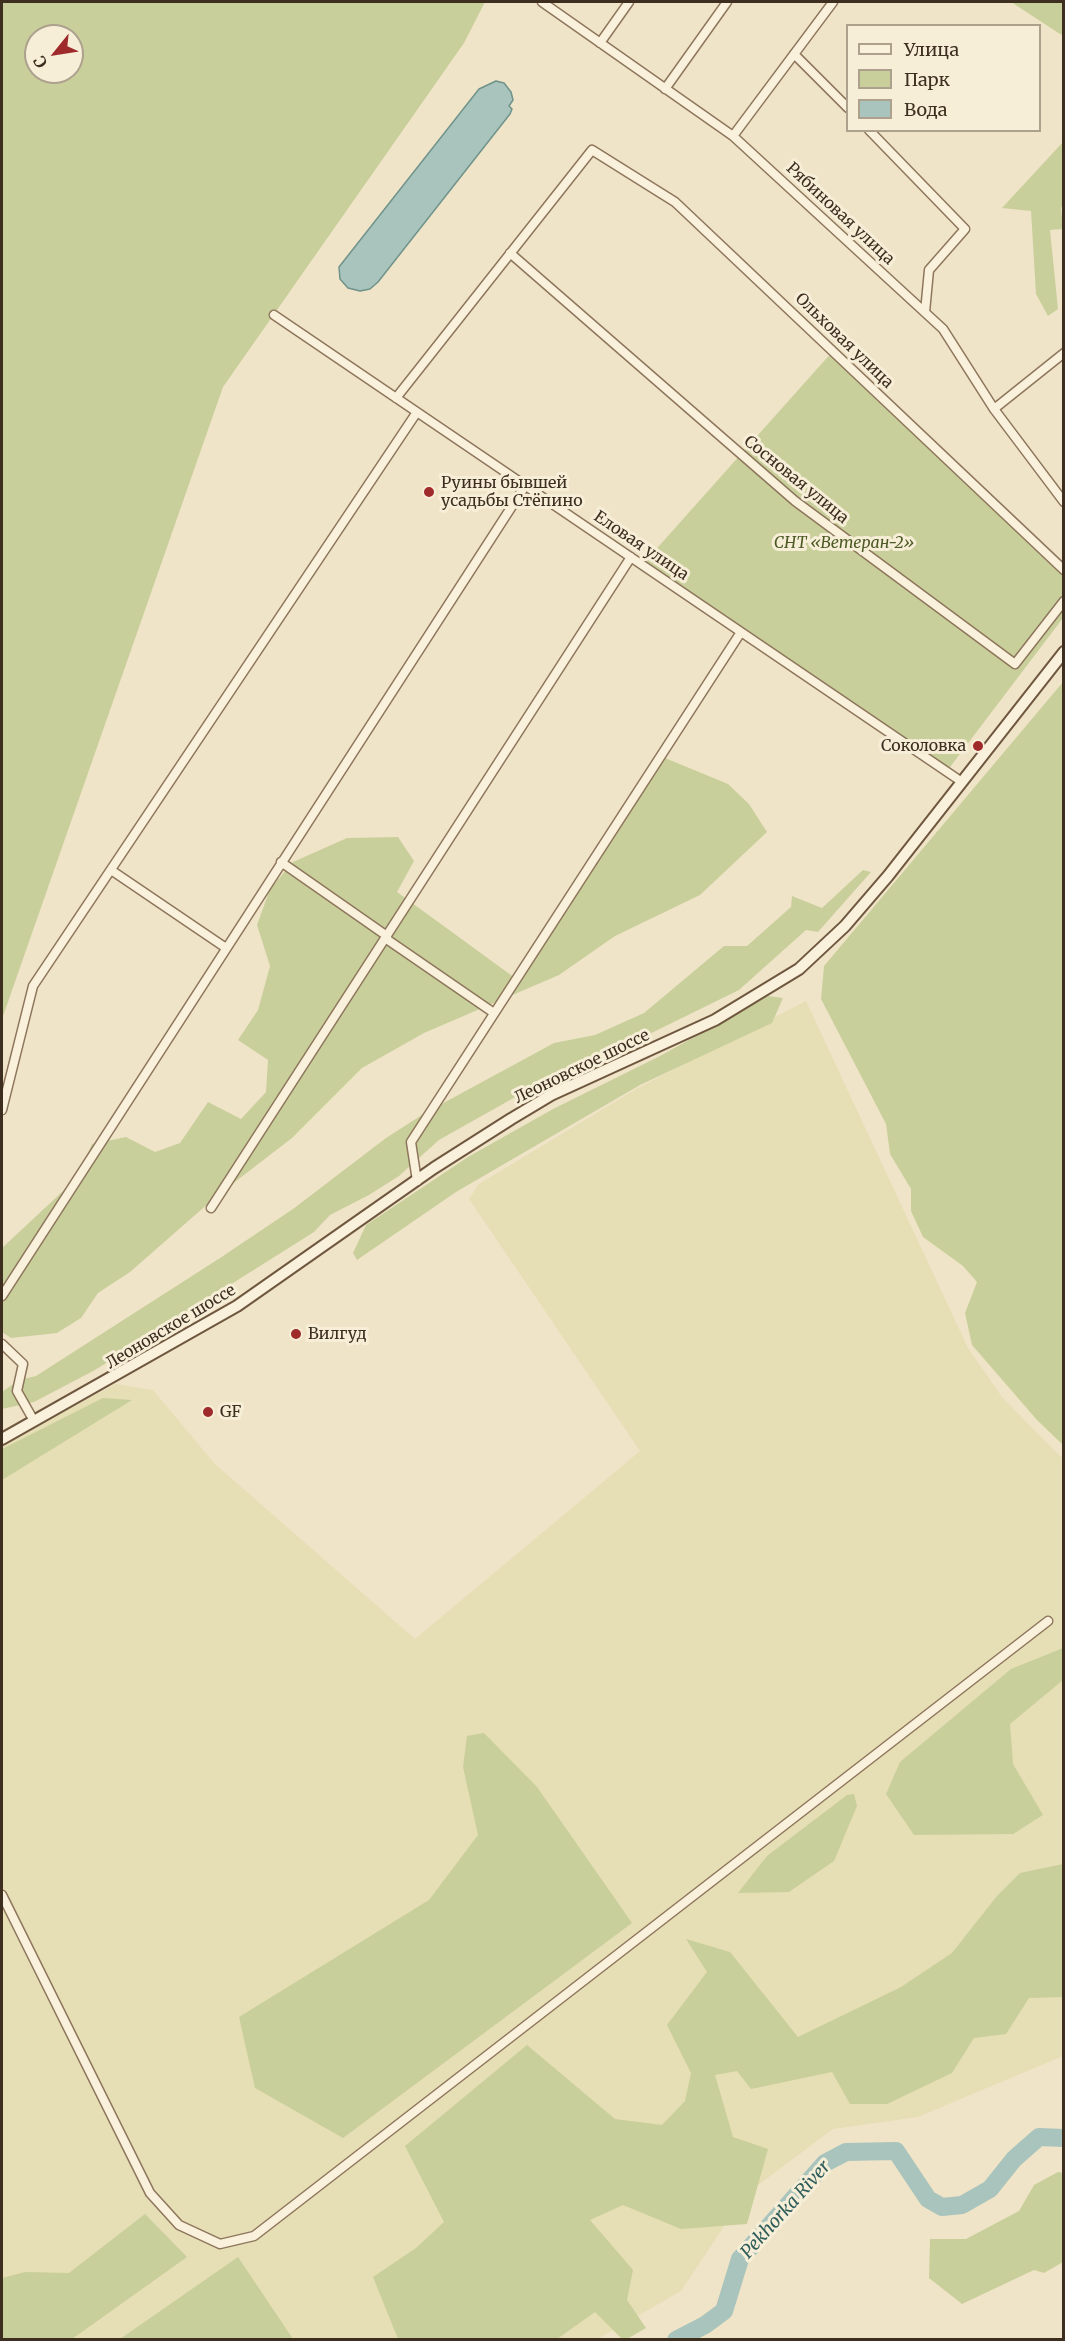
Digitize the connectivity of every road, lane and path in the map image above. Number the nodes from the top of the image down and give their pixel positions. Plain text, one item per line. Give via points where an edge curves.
1 (541, 2) edge
2 (629, 2) edge
3 (727, 2) edge
4 (833, 2) edge
5 (600, 43) junction
6 (794, 54) junction
7 (666, 89) junction
8 (846, 106) edge
9 (871, 132) edge
10 (734, 136) junction
11 (510, 253) junction
12 (925, 312) junction
13 (274, 315) dead end
14 (1064, 353) edge
15 (396, 398) junction
16 (994, 409) junction
17 (417, 412) junction
18 (525, 486) junction
19 (1062, 498) edge
20 (631, 557) junction
21 (1064, 570) edge
22 (1064, 602) edge
23 (741, 632) junction
24 (1064, 652) edge
25 (962, 782) junction
26 (281, 862) junction
27 (111, 870) junction
28 (386, 937) junction
29 (226, 948) junction
30 (494, 1013) junction
31 (2, 1110) edge
32 (417, 1181) junction
33 (211, 1208) dead end
34 (2, 1296) edge
35 (2, 1344) edge
36 (34, 1421) junction
37 (2, 1439) edge
38 (1048, 1621) dead end
39 (2, 1895) edge

1 - 5 street, Рябиновая улица
2 - 5 street
3 - 7 street
4 - 6 street
5 - 7 street, Рябиновая улица
6 - 8 street
6 - 10 street
7 - 10 street, Рябиновая улица
9 - 12 street via 965,229 929,270
10 - 12 street, Рябиновая улица
11 - 15 street
11 - 21 street, Ольховая улица via 592,150 675,201
11 - 22 street, Сосновая улица via 795,501 1015,664
12 - 16 street, Рябиновая улица via 943,329
13 - 15 street, Еловая улица
14 - 16 street
15 - 17 street, Еловая улица
16 - 19 street, Рябиновая улица
17 - 18 street, Еловая улица
17 - 27 street
18 - 20 street, Еловая улица
18 - 26 street
20 - 23 street, Еловая улица
20 - 28 street
23 - 25 street, Еловая улица
23 - 30 street
24 - 25 main road, Леоновское шоссе
25 - 32 main road, Леоновское шоссе via 845,926 799,969 715,1020 551,1095
26 - 28 street
26 - 29 street
27 - 29 street
27 - 31 street via 33,986
28 - 30 street
28 - 33 street
29 - 34 street
30 - 32 street via 411,1142
32 - 36 main road, Леоновское шоссе via 237,1306
35 - 36 street via 24,1364 17,1391
36 - 37 main road, Леоновское шоссе
38 - 39 street via 254,2236 220,2244 179,2225 150,2193

